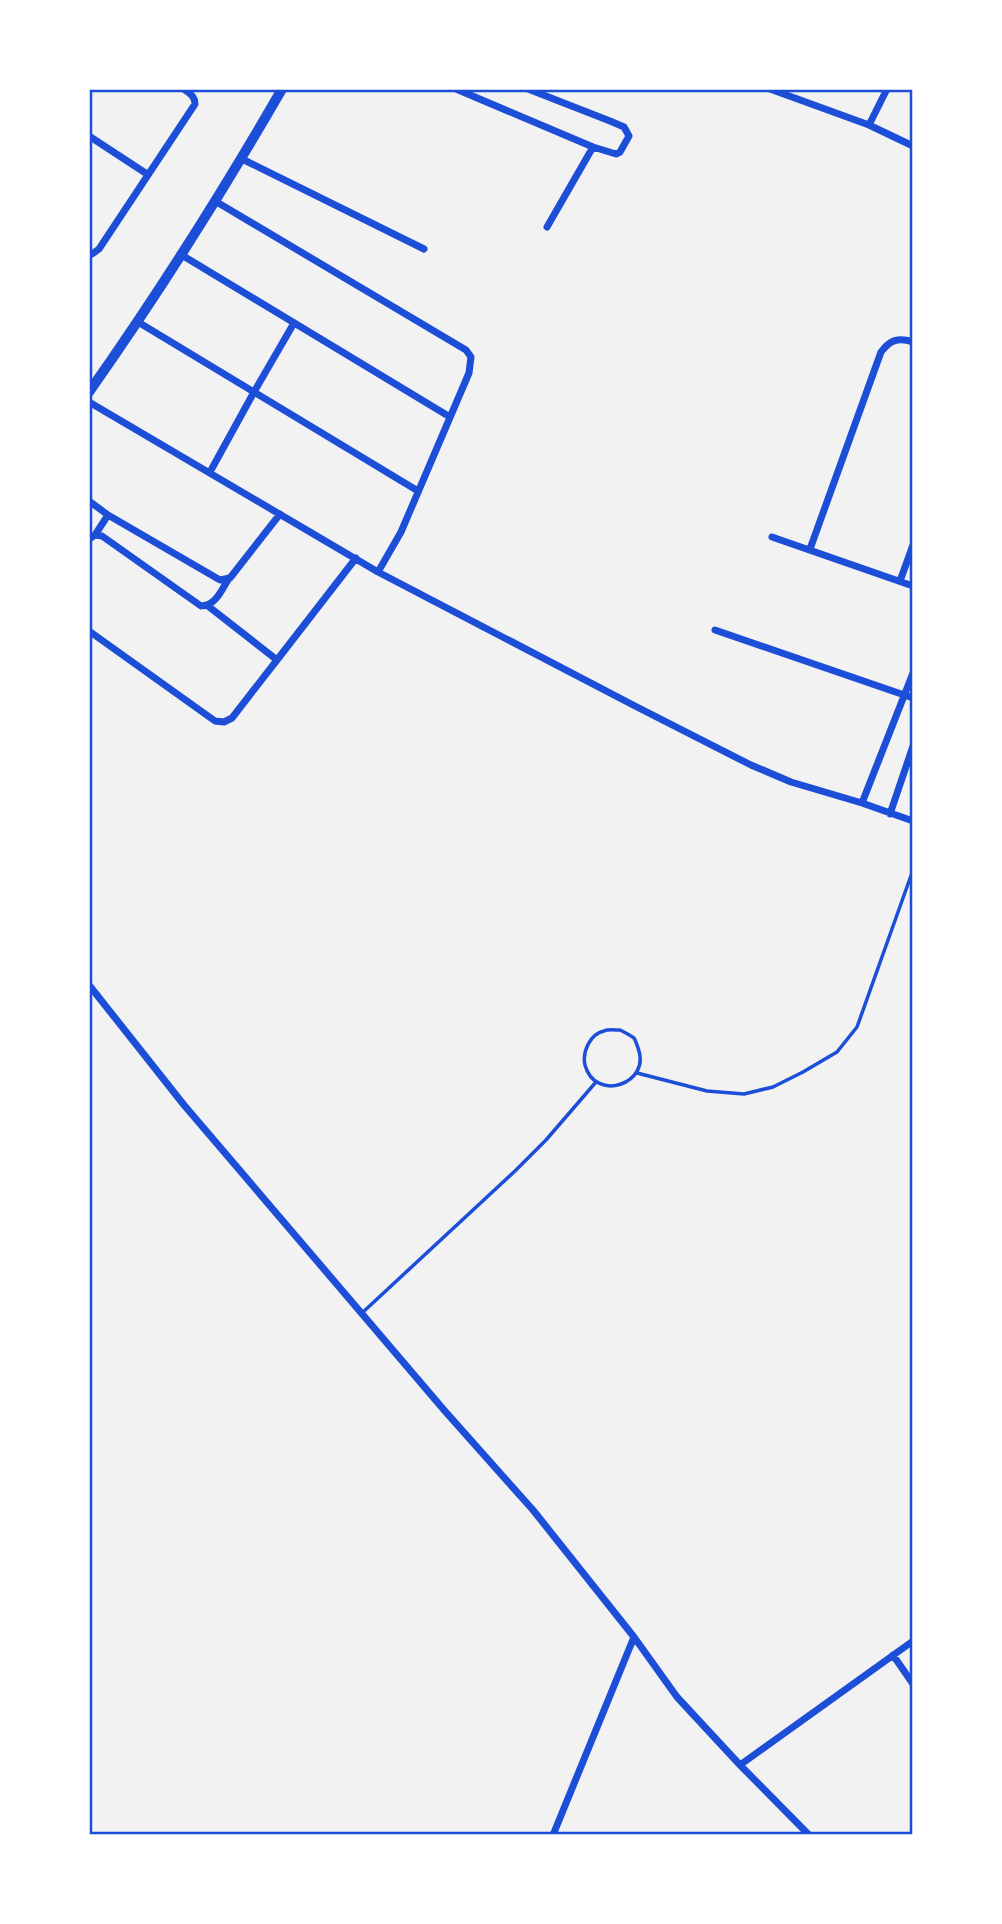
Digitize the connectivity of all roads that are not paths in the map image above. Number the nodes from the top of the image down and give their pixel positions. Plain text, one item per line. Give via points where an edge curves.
1 (184, 89) edge
2 (282, 89) edge
3 (456, 89) edge
4 (528, 89) edge
5 (770, 89) edge
6 (887, 89) edge
7 (869, 125) junction
8 (89, 136) edge
9 (913, 146) edge
10 (593, 147) junction
11 (242, 159) junction
12 (147, 174) junction
13 (215, 201) junction
14 (547, 227) dead end
15 (424, 249) dead end
16 (89, 253) edge
17 (180, 254) junction
18 (138, 322) junction
19 (294, 323) junction
20 (913, 342) edge
21 (89, 392) edge
22 (254, 392) junction
23 (89, 402) edge
24 (450, 417) junction
25 (210, 472) junction
26 (418, 491) junction
27 (89, 501) edge
28 (280, 514) junction
29 (108, 515) junction
30 (92, 537) edge
31 (772, 537) dead end
32 (913, 545) edge
33 (810, 549) junction
34 (356, 558) junction
35 (378, 572) junction
36 (230, 578) junction
37 (900, 581) junction
38 (913, 586) edge
39 (208, 606) junction
40 (89, 631) edge
41 (715, 631) dead end
42 (277, 660) junction
43 (913, 673) edge
44 (909, 697) edge
45 (913, 746) edge
46 (862, 803) junction
47 (890, 814) junction
48 (913, 821) edge
49 (913, 870) edge
50 (89, 985) edge
51 (637, 1073) junction
52 (596, 1082) junction
53 (362, 1313) junction
54 (634, 1637) junction
55 (912, 1641) edge
56 (893, 1655) junction
57 (913, 1684) edge
58 (740, 1765) junction
59 (553, 1835) edge
60 (809, 1835) edge

1 - 12 street via 195,104
2 - 11 street
3 - 10 street
4 - 10 street via 628,131 616,154
5 - 7 street
6 - 7 street
7 - 9 street
8 - 12 street
10 - 14 street
11 - 13 street
11 - 15 street
12 - 16 street via 99,249
13 - 17 street
13 - 24 street via 469,353 469,373
17 - 18 street
17 - 19 street
18 - 21 street
18 - 22 street
19 - 22 street
19 - 24 street
20 - 33 street via 897,339 881,352
22 - 25 street
22 - 26 street
23 - 25 street
24 - 26 street
25 - 28 street
26 - 35 street
27 - 29 street
28 - 34 street
28 - 36 street
29 - 30 street
29 - 36 street via 212,576
30 - 39 street via 102,536 201,606
31 - 33 street
32 - 37 street
33 - 37 street
34 - 35 street
34 - 42 street
35 - 46 street via 751,765
36 - 39 street
37 - 38 street
39 - 42 street
40 - 42 street via 215,721 232,718
41 - 44 street
43 - 44 street
44 - 46 street
45 - 47 street
46 - 47 street
47 - 48 street
49 - 51 lane via 857,1027 837,1052 773,1087 744,1094
50 - 53 street via 184,1105
51 - 52 lane via 623,1085
51 - 52 lane via 642,1056 635,1039 620,1030 602,1031 588,1042 584,1059 587,1073
52 - 53 lane via 515,1171
53 - 54 street via 533,1510
54 - 58 street via 677,1697
54 - 59 street
55 - 56 street
56 - 57 street
56 - 58 street
58 - 60 street

